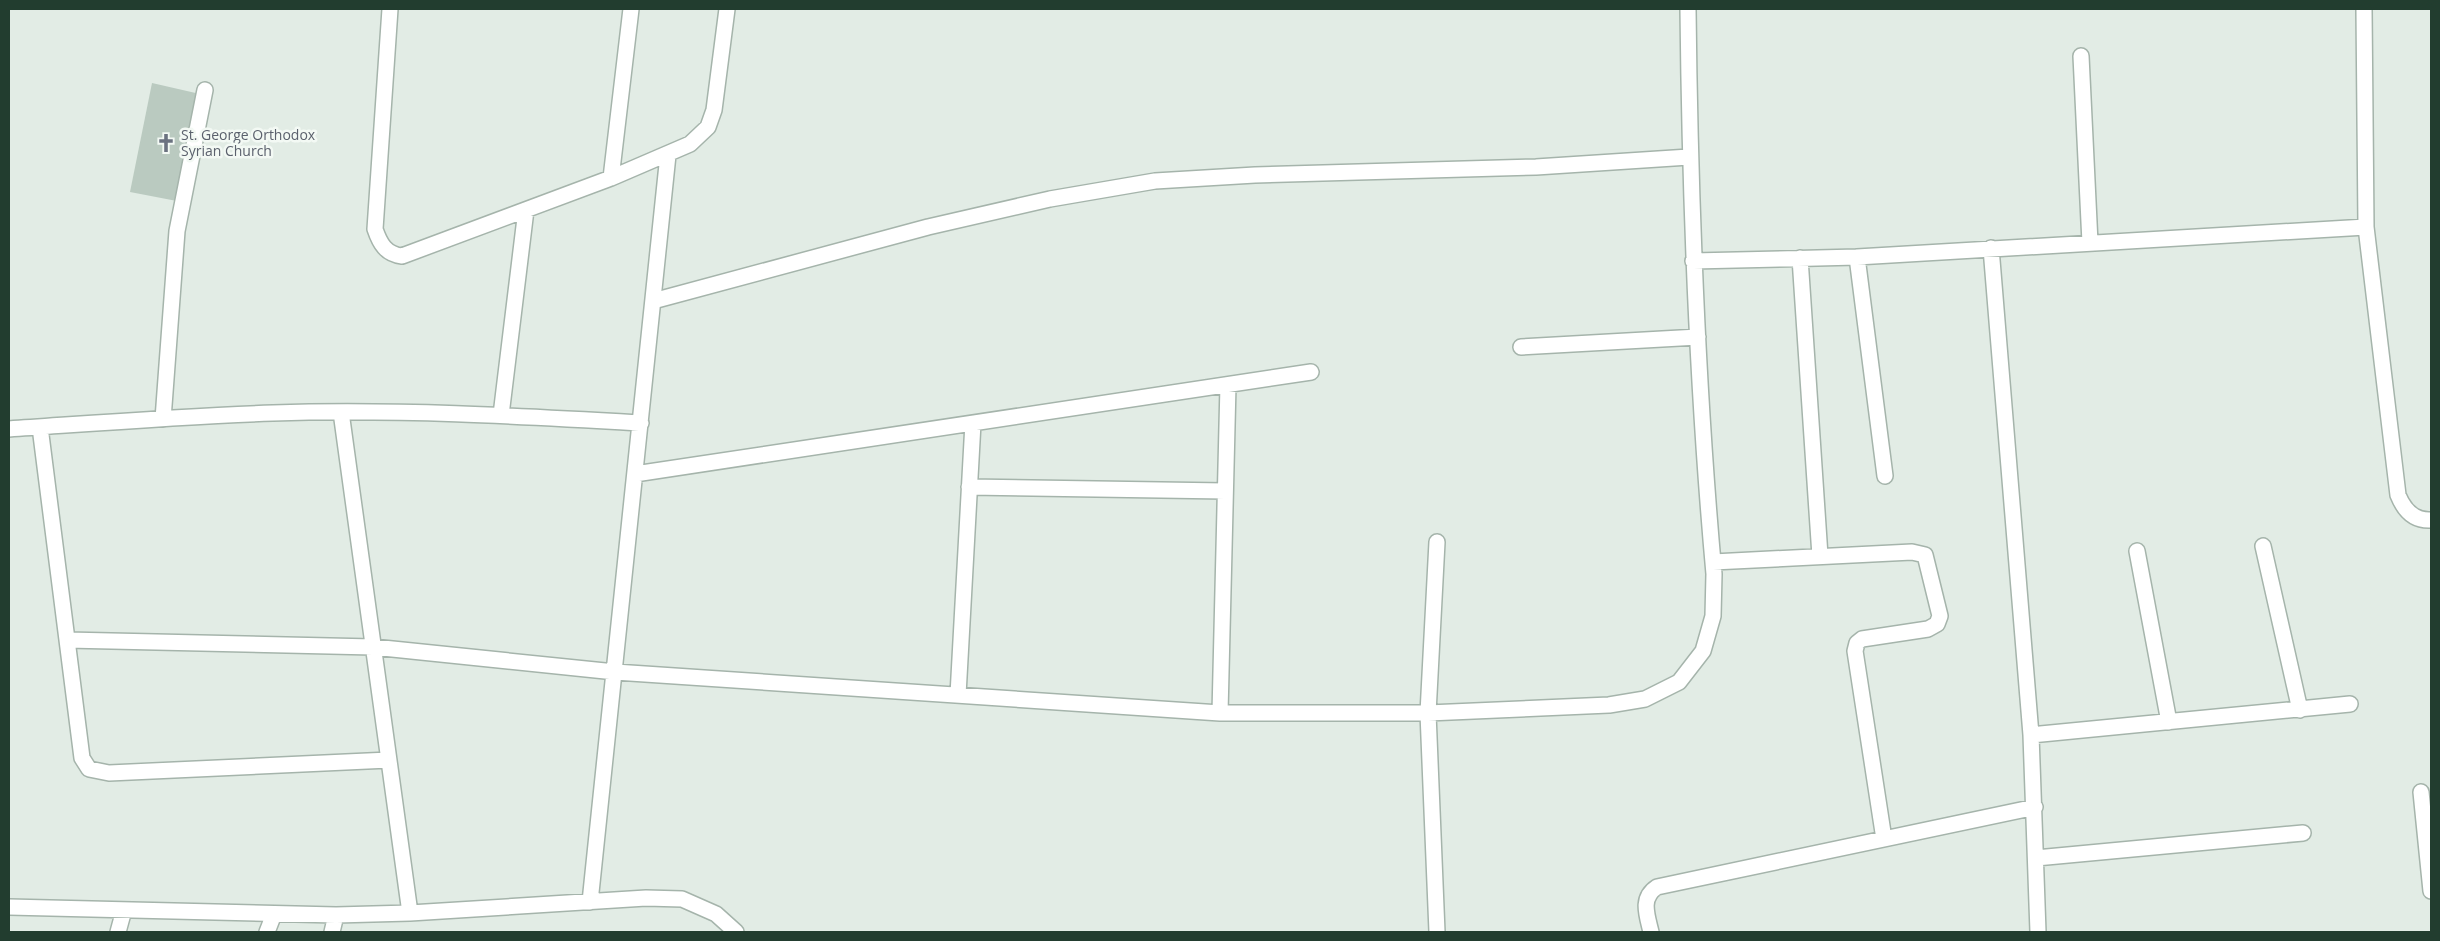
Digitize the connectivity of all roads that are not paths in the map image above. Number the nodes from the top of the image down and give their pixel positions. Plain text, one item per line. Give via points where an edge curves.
1 (390, 9) edge
2 (631, 9) edge
3 (727, 9) edge
4 (1688, 9) edge
5 (2364, 9) edge
6 (2081, 56) dead end
7 (205, 90) dead end
8 (668, 155) junction
9 (1689, 158) junction
10 (611, 178) junction
11 (526, 210) junction
12 (2366, 227) junction
13 (2090, 243) junction
14 (1991, 248) junction
15 (1857, 257) junction
16 (1800, 258) junction
17 (1693, 262) junction
18 (653, 301) junction
19 (1698, 336) junction
20 (1521, 347) dead end
21 (1311, 372) dead end
22 (1228, 385) junction
23 (341, 412) junction
24 (500, 415) junction
25 (162, 419) junction
26 (641, 423) junction
27 (973, 423) junction
28 (40, 427) junction
29 (9, 428) edge
30 (635, 474) junction
31 (1885, 476) dead end
32 (969, 486) junction
33 (1225, 491) junction
34 (2431, 520) edge
35 (1437, 542) dead end
36 (2263, 546) dead end
37 (2137, 551) dead end
38 (1820, 556) junction
39 (1713, 562) junction
40 (67, 640) junction
41 (373, 647) junction
42 (615, 672) junction
43 (958, 695) junction
44 (2350, 704) dead end
45 (2300, 710) junction
46 (1220, 713) junction
47 (1428, 713) junction
48 (2169, 722) junction
49 (2031, 735) junction
50 (389, 760) junction
51 (2421, 792) dead end
52 (2035, 807) junction
53 (2303, 832) dead end
54 (1884, 839) junction
55 (2036, 858) junction
56 (2431, 891) edge
57 (590, 902) junction
58 (9, 907) edge
59 (124, 910) junction
60 (410, 913) junction
61 (274, 914) junction
62 (336, 915) junction
63 (118, 932) edge
64 (267, 932) edge
65 (332, 932) edge
66 (736, 932) edge
67 (1438, 932) edge
68 (1651, 932) edge
69 (2038, 932) edge

1 - 11 street via 375,229 384,248 393,255 402,256
2 - 10 street
3 - 8 street via 714,110 708,127 690,144
4 - 9 street
5 - 12 street
6 - 13 street
7 - 25 street via 177,231
8 - 10 street
8 - 18 street
9 - 17 street
9 - 18 street via 1155,181 1050,199 928,227
10 - 11 street
11 - 24 street
12 - 13 street
12 - 34 street via 2398,495 2402,506 2412,516
13 - 14 street
14 - 15 street
14 - 49 street
15 - 16 street
15 - 31 street
16 - 17 street
16 - 38 street
17 - 19 street
18 - 26 street
19 - 20 street
19 - 39 street
21 - 22 street
22 - 27 street
22 - 33 street
23 - 24 street
23 - 25 street
23 - 41 street
24 - 26 street
25 - 28 street
26 - 30 street
27 - 30 street
27 - 32 street
28 - 29 street
28 - 40 street
30 - 42 street
32 - 33 street
32 - 43 street
33 - 46 street
35 - 47 street
36 - 45 street
37 - 48 street
38 - 39 street
38 - 54 street via 1912,552 1925,555 1939,609 1936,624 1928,629 1862,639 1855,651
39 - 47 street via 1713,616 1702,651 1679,682 1645,699 1609,705
40 - 41 street
40 - 50 street via 82,758 88,769 109,773
41 - 42 street
41 - 50 street
42 - 43 street
42 - 57 street
43 - 46 street
44 - 45 street
45 - 48 street
46 - 47 street
47 - 67 street
48 - 49 street
49 - 52 street
50 - 60 street
51 - 56 street
52 - 54 street
52 - 55 street
53 - 55 street
54 - 68 street via 1657,887 1646,898
55 - 69 street
57 - 60 street
57 - 66 street via 682,899 716,914
58 - 59 street
59 - 61 street
59 - 63 street
60 - 62 street
61 - 62 street
61 - 64 street
62 - 65 street

